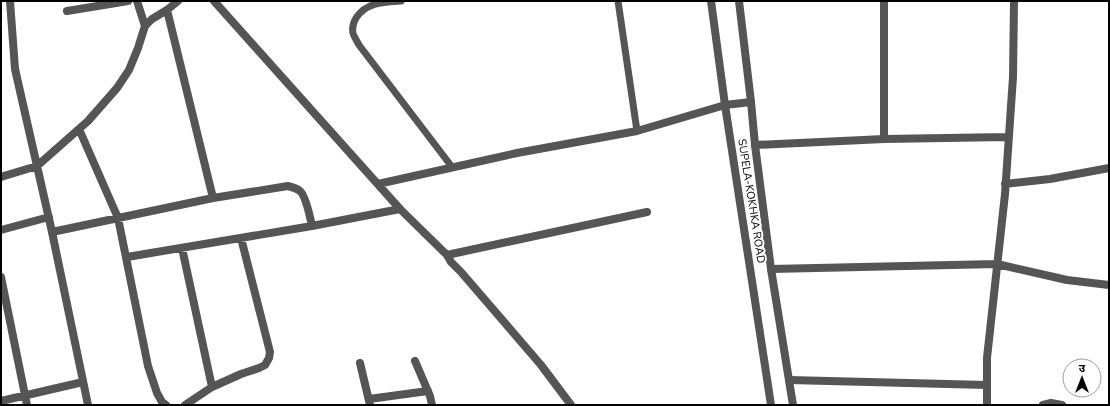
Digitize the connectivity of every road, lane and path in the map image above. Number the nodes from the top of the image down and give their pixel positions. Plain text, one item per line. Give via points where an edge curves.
1 (10, 1) edge
2 (128, 1) edge
3 (137, 1) edge
4 (178, 1) edge
5 (214, 1) edge
6 (401, 1) edge
7 (618, 1) edge
8 (711, 1) edge
9 (739, 1) edge
10 (884, 1) edge
11 (1014, 1) edge
12 (167, 10) junction
13 (67, 11) dead end
14 (145, 26) junction
15 (752, 102) junction
16 (725, 105) junction
17 (79, 129) junction
18 (636, 131) junction
19 (1008, 137) junction
20 (884, 139) junction
21 (755, 145) junction
22 (37, 166) junction
23 (452, 167) junction
24 (1109, 168) edge
25 (1, 177) edge
26 (378, 184) junction
27 (1005, 184) junction
28 (213, 198) junction
29 (400, 209) junction
30 (647, 212) dead end
31 (49, 217) junction
32 (118, 218) junction
33 (312, 226) junction
34 (1, 230) edge
35 (52, 232) junction
36 (241, 238) junction
37 (182, 248) junction
38 (447, 255) junction
39 (127, 257) junction
40 (997, 264) junction
41 (771, 269) junction
42 (1, 277) edge
43 (1109, 285) edge
44 (415, 361) dead end
45 (360, 363) dead end
46 (789, 380) junction
47 (83, 382) junction
48 (987, 385) junction
49 (212, 387) junction
50 (428, 391) junction
51 (25, 396) junction
52 (1, 401) edge
53 (370, 402) edge
54 (27, 405) edge
55 (88, 405) edge
56 (165, 405) edge
57 (185, 405) edge
58 (432, 405) edge
59 (571, 405) edge
60 (771, 405) edge
61 (793, 405) edge
62 (987, 405) edge
63 (1043, 405) edge
64 (1062, 405) edge

1 - 22 street via 15,69
2 - 13 street
3 - 14 street
4 - 12 street
5 - 26 street
6 - 23 lane via 385,2 365,8 354,21 354,35
7 - 18 lane
8 - 16 street, SUPELA-KOKHKA ROAD
9 - 15 street, SUPELA-KOKHKA ROAD
10 - 20 street
11 - 19 street via 1013,77
12 - 14 street
12 - 28 street
14 - 17 street via 129,70 117,88
15 - 16 street
15 - 21 street, SUPELA-KOKHKA ROAD
16 - 18 street
16 - 60 street, SUPELA-KOKHKA ROAD
17 - 22 street
17 - 32 street
18 - 23 street
19 - 20 street
19 - 27 street
20 - 21 street
21 - 41 street, SUPELA-KOKHKA ROAD
22 - 25 street
22 - 31 street
23 - 26 street
24 - 27 street
26 - 29 street
27 - 40 street
28 - 32 street
28 - 33 street via 293,187 304,196
29 - 33 street
29 - 38 street
30 - 38 street
31 - 34 street
31 - 35 street
32 - 35 street
32 - 39 street
33 - 36 street
35 - 47 street
36 - 37 street
36 - 49 street via 270,352 269,358 265,365
37 - 39 street
37 - 49 street
38 - 59 street via 541,365
39 - 56 street via 148,366 157,393
40 - 41 street
40 - 43 street via 1067,280
40 - 48 street via 987,358
41 - 46 street, SUPELA-KOKHKA ROAD
42 - 51 street
44 - 50 street
45 - 53 street
46 - 48 street
46 - 61 street, SUPELA-KOKHKA ROAD
47 - 51 street
47 - 55 street
48 - 62 street
49 - 57 street
50 - 53 street
50 - 58 street
51 - 52 street
51 - 54 street
63 - 64 street

